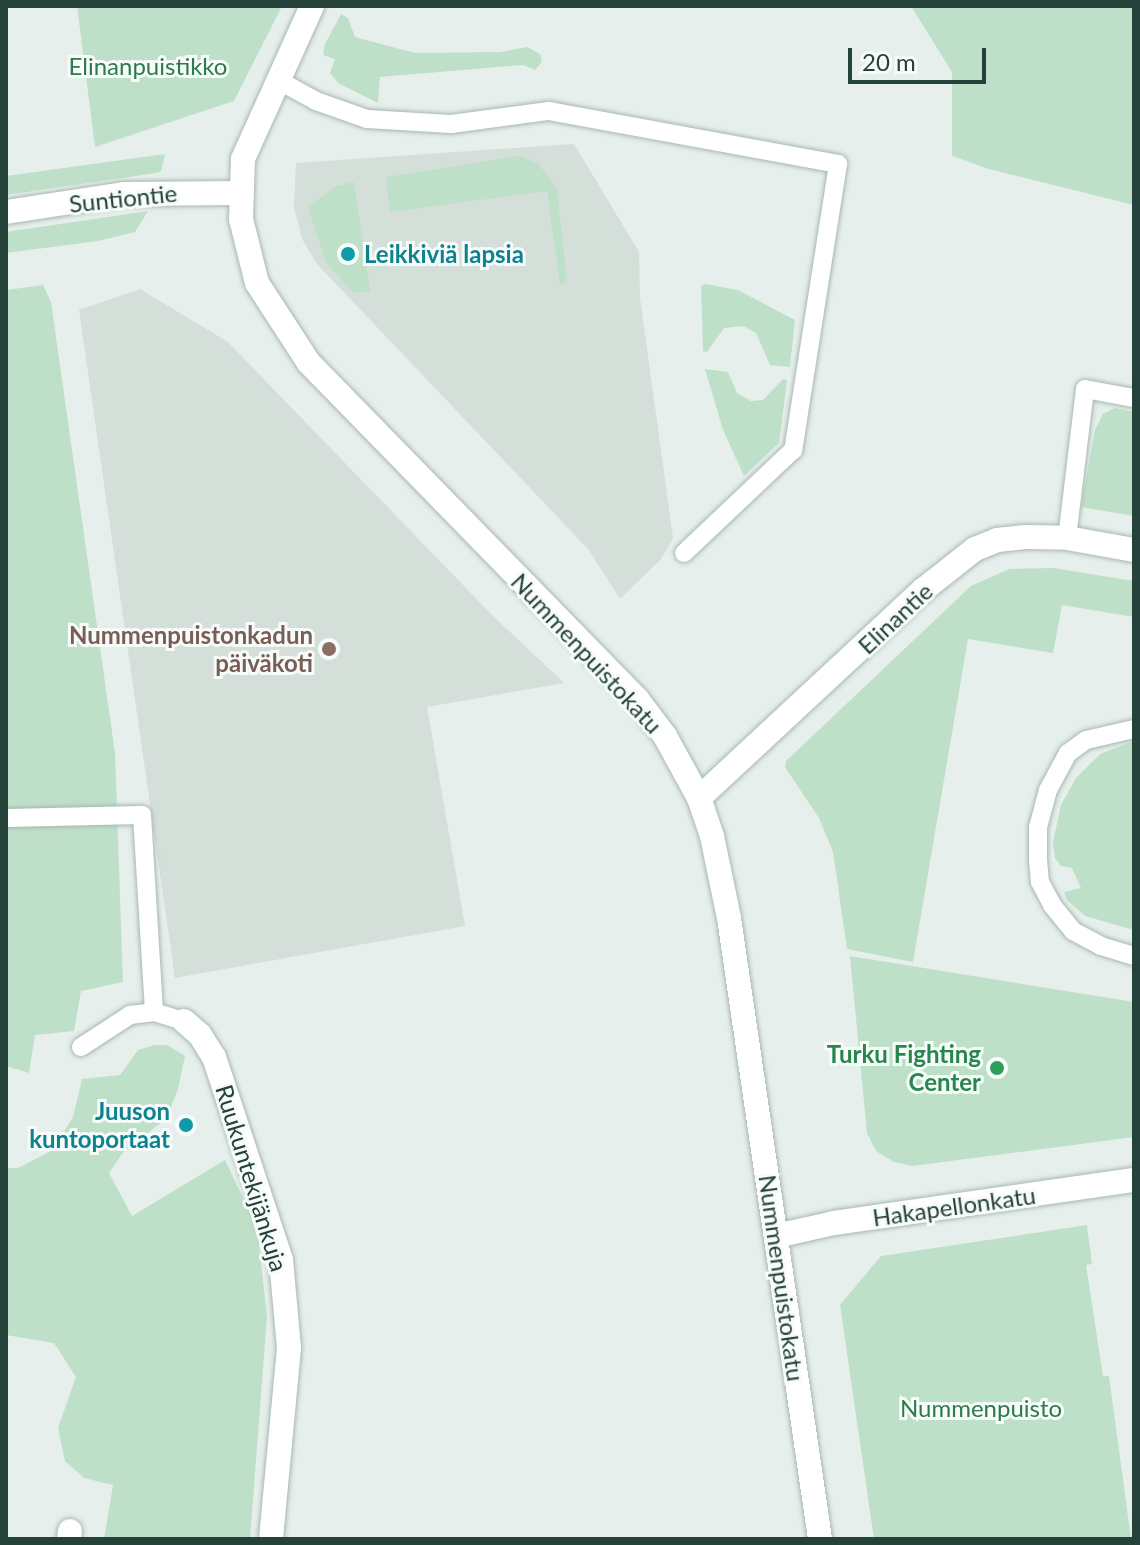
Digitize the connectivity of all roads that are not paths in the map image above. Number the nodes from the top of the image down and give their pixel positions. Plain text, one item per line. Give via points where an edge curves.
1 (312, 6) edge
2 (276, 79) junction
3 (240, 193) junction
4 (6, 212) edge
5 (1134, 398) edge
6 (1067, 538) junction
7 (1134, 550) edge
8 (684, 553) dead end
9 (1134, 729) edge
10 (699, 798) junction
11 (6, 818) edge
12 (1134, 956) edge
13 (154, 1012) junction
14 (184, 1021) joint
15 (81, 1047) dead end
16 (1134, 1180) edge
17 (776, 1236) junction
18 (271, 1539) edge
19 (820, 1539) edge

1 - 2 street, Nummenpuistokatu
2 - 3 street, Nummenpuistokatu via 243,159
2 - 8 lane via 316,101 367,119 451,124 549,111 838,164 793,450
3 - 4 street, Suntiontie via 124,194
3 - 10 street, Nummenpuistokatu via 257,283 309,363 637,699 665,736
5 - 6 lane via 1085,389
6 - 7 street, Elinantie
6 - 10 street, Elinantie via 997,540 954,563
9 - 12 lane via 1086,740 1068,753 1048,790 1038,827 1040,882 1061,918 1101,946
10 - 17 street, Nummenpuistokatu via 729,918
11 - 13 lane via 142,815
13 - 14 lane
13 - 15 lane via 130,1015
14 - 18 street, Ruukuntekijänkuja via 214,1057 281,1260 289,1348
16 - 17 street, Hakapellonkatu
17 - 19 street, Nummenpuistokatu

